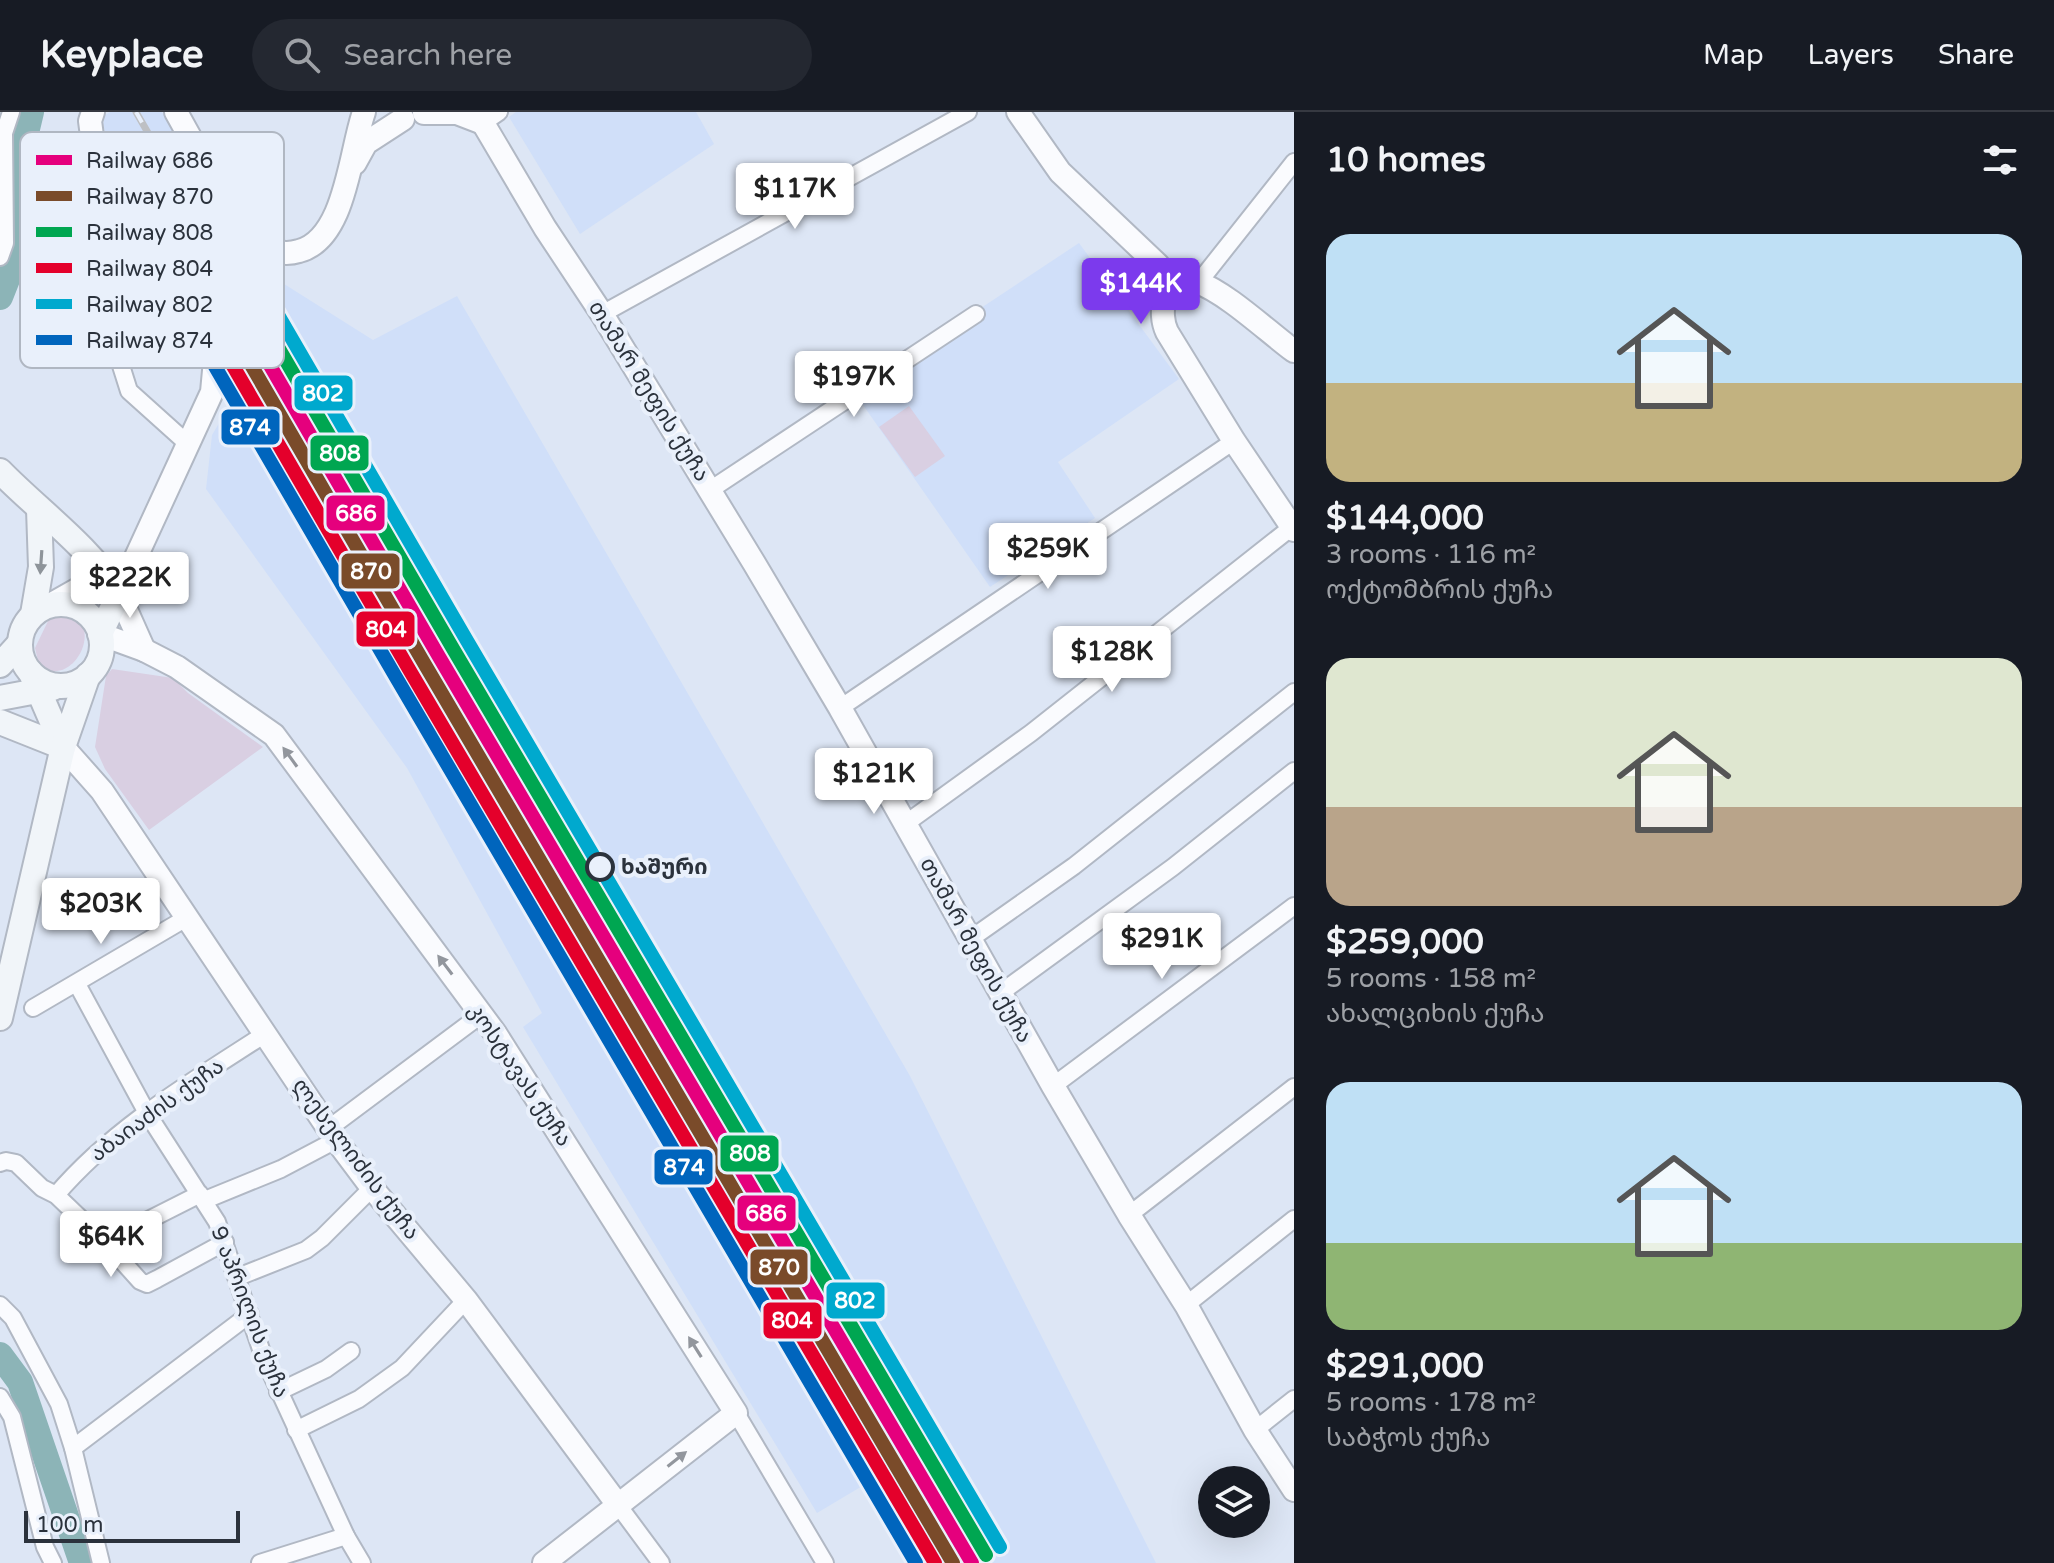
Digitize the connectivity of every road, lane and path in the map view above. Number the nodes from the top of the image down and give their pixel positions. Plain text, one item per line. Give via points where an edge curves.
1 (11, 112) edge
2 (93, 112) edge
3 (176, 112) edge
4 (364, 112) edge
5 (968, 112) edge
6 (1018, 112) edge
7 (409, 114) edge
8 (485, 116) edge
9 (91, 132) edge
10 (187, 132) edge
11 (1294, 162) edge
12 (347, 179) junction
13 (284, 253) edge
14 (0, 257) edge
15 (1166, 280) junction
16 (1199, 282) junction
17 (602, 314) junction
18 (976, 314) dead end
19 (1294, 351) edge
20 (122, 368) edge
21 (214, 368) edge
22 (1234, 441) junction
23 (188, 444) junction
24 (0, 471) edge
25 (710, 490) junction
26 (39, 509) junction
27 (1293, 528) edge
28 (136, 557) junction
29 (106, 572) junction
30 (119, 594) junction
31 (42, 610) junction
32 (100, 634) junction
33 (20, 643) junction
34 (144, 650) junction
35 (0, 665) edge
36 (88, 675) junction
37 (43, 683) junction
38 (1294, 692) edge
39 (0, 698) edge
40 (840, 708) junction
41 (0, 722) edge
42 (63, 747) junction
43 (1294, 771) edge
44 (905, 824) junction
45 (1294, 906) edge
46 (188, 917) junction
47 (969, 940) junction
48 (77, 984) junction
49 (999, 994) junction
50 (33, 1008) dead end
51 (482, 1014) junction
52 (0, 1018) edge
53 (265, 1034) junction
54 (1053, 1086) junction
55 (1294, 1087) edge
56 (147, 1113) junction
57 (332, 1134) junction
58 (0, 1163) edge
59 (372, 1188) junction
60 (56, 1195) junction
61 (202, 1197) junction
62 (1129, 1215) junction
63 (1294, 1219) edge
64 (105, 1242) junction
65 (225, 1242) junction
66 (238, 1277) junction
67 (466, 1300) junction
68 (0, 1305) edge
69 (1186, 1305) junction
70 (250, 1314) junction
71 (351, 1351) dead end
72 (278, 1392) junction
73 (0, 1397) edge
74 (1294, 1399) edge
75 (736, 1413) junction
76 (296, 1430) junction
77 (1255, 1430) junction
78 (73, 1448) junction
79 (1294, 1490) edge
80 (618, 1505) junction
81 (346, 1536) junction
82 (53, 1563) edge
83 (101, 1563) edge
84 (260, 1563) edge
85 (362, 1563) edge
86 (544, 1563) edge
87 (661, 1563) edge
88 (825, 1563) edge

1 - 14 street via 4,133 5,243
2 - 9 street
3 - 10 street
4 - 12 street
5 - 17 street
6 - 15 street via 1060,172 1146,251
7 - 8 street, თამარ მეფის ქუჩა
7 - 12 street via 366,143
8 - 17 street, თამარ მეფის ქუჩა via 545,228
11 - 16 street
12 - 13 street via 319,241
15 - 16 street
15 - 22 street via 1164,325
16 - 19 street
17 - 25 street, თამარ მეფის ქუჩა
18 - 25 street
20 - 23 street via 129,391
21 - 23 street via 212,392
22 - 27 street
22 - 40 street
23 - 28 street
24 - 26 main road
25 - 40 street, თამარ მეფის ქუჩა
26 - 29 main road
26 -> 31 main road
27 - 44 street via 1031,733
28 - 29 street
28 - 30 street
29 - 30 main road
29 - 31 street
30 - 32 main road
30 - 34 street
31 - 32 main road via 63,604 80,609
31 - 33 main road via 23,630
32 - 34 street, კოსტავას ქუჩა
32 - 36 main road via 99,659
33 - 35 main road
33 - 37 main road via 21,656
51 -> 34 street, კოსტავას ქუჩა via 274,735
36 - 37 main road via 77,682
36 - 42 main road
37 - 39 main road
37 - 42 main road
38 - 47 street via 1074,866
40 - 44 street, თამარ მეფის ქუჩა
41 - 42 main road
42 - 46 street, ლესელიძის ქუჩა via 102,791
42 - 52 main road
43 - 49 street
44 - 47 street, თამარ მეფის ქუჩა
45 - 54 street
46 - 48 street
46 - 53 street, ლესელიძის ქუჩა
47 - 49 street, თამარ მეფის ქუჩა
48 - 50 street
48 - 56 street, 9 აპრილის ქუჩა
49 - 54 street, თამარ მეფის ქუჩა
51 - 57 street
75 -> 51 street, კოსტავას ქუჩა
53 - 56 street, აბაიაძის ქუჩა
53 - 57 street, ლესელიძის ქუჩა
54 - 62 street, თამარ მეფის ქუჩა
55 - 62 street
56 - 60 street, აბაიაძის ქუჩა via 80,1167
56 - 61 street, 9 აპრილის ქუჩა
57 - 59 street, ლესელიძის ქუჩა
57 - 61 street via 281,1169
58 - 60 street via 16,1163
59 - 66 street via 306,1250
59 - 67 street, ლესელიძის ქუჩა
60 - 64 street
61 - 64 street
61 - 65 street, 9 აპრილის ქუჩა
62 - 69 street, თამარ მეფის ქუჩა
63 - 69 street
64 - 65 street via 133,1276 147,1284
65 - 66 street, 9 აპრილის ქუჩა
66 - 70 street, 9 აპრილის ქუჩა
67 - 76 street via 402,1368 359,1399
67 - 80 street, ლესელიძის ქუჩა
68 - 78 street via 13,1318 59,1404
69 - 77 street, თამარ მეფის ქუჩა
70 - 72 street, 9 აპრილის ქუჩა
70 - 78 street
71 - 72 street
72 - 76 street, 9 აპრილის ქუჩა
73 - 82 street via 12,1417
74 - 77 street
80 -> 75 street
75 - 88 street, კოსტავას ქუჩა
76 - 81 street, 9 აპრილის ქუჩა
77 - 79 street, თამარ მეფის ქუჩა
78 - 83 street
80 - 86 street
80 - 87 street, ლესელიძის ქუჩა
81 - 84 street
81 - 85 street, 9 აპრილის ქუჩა

